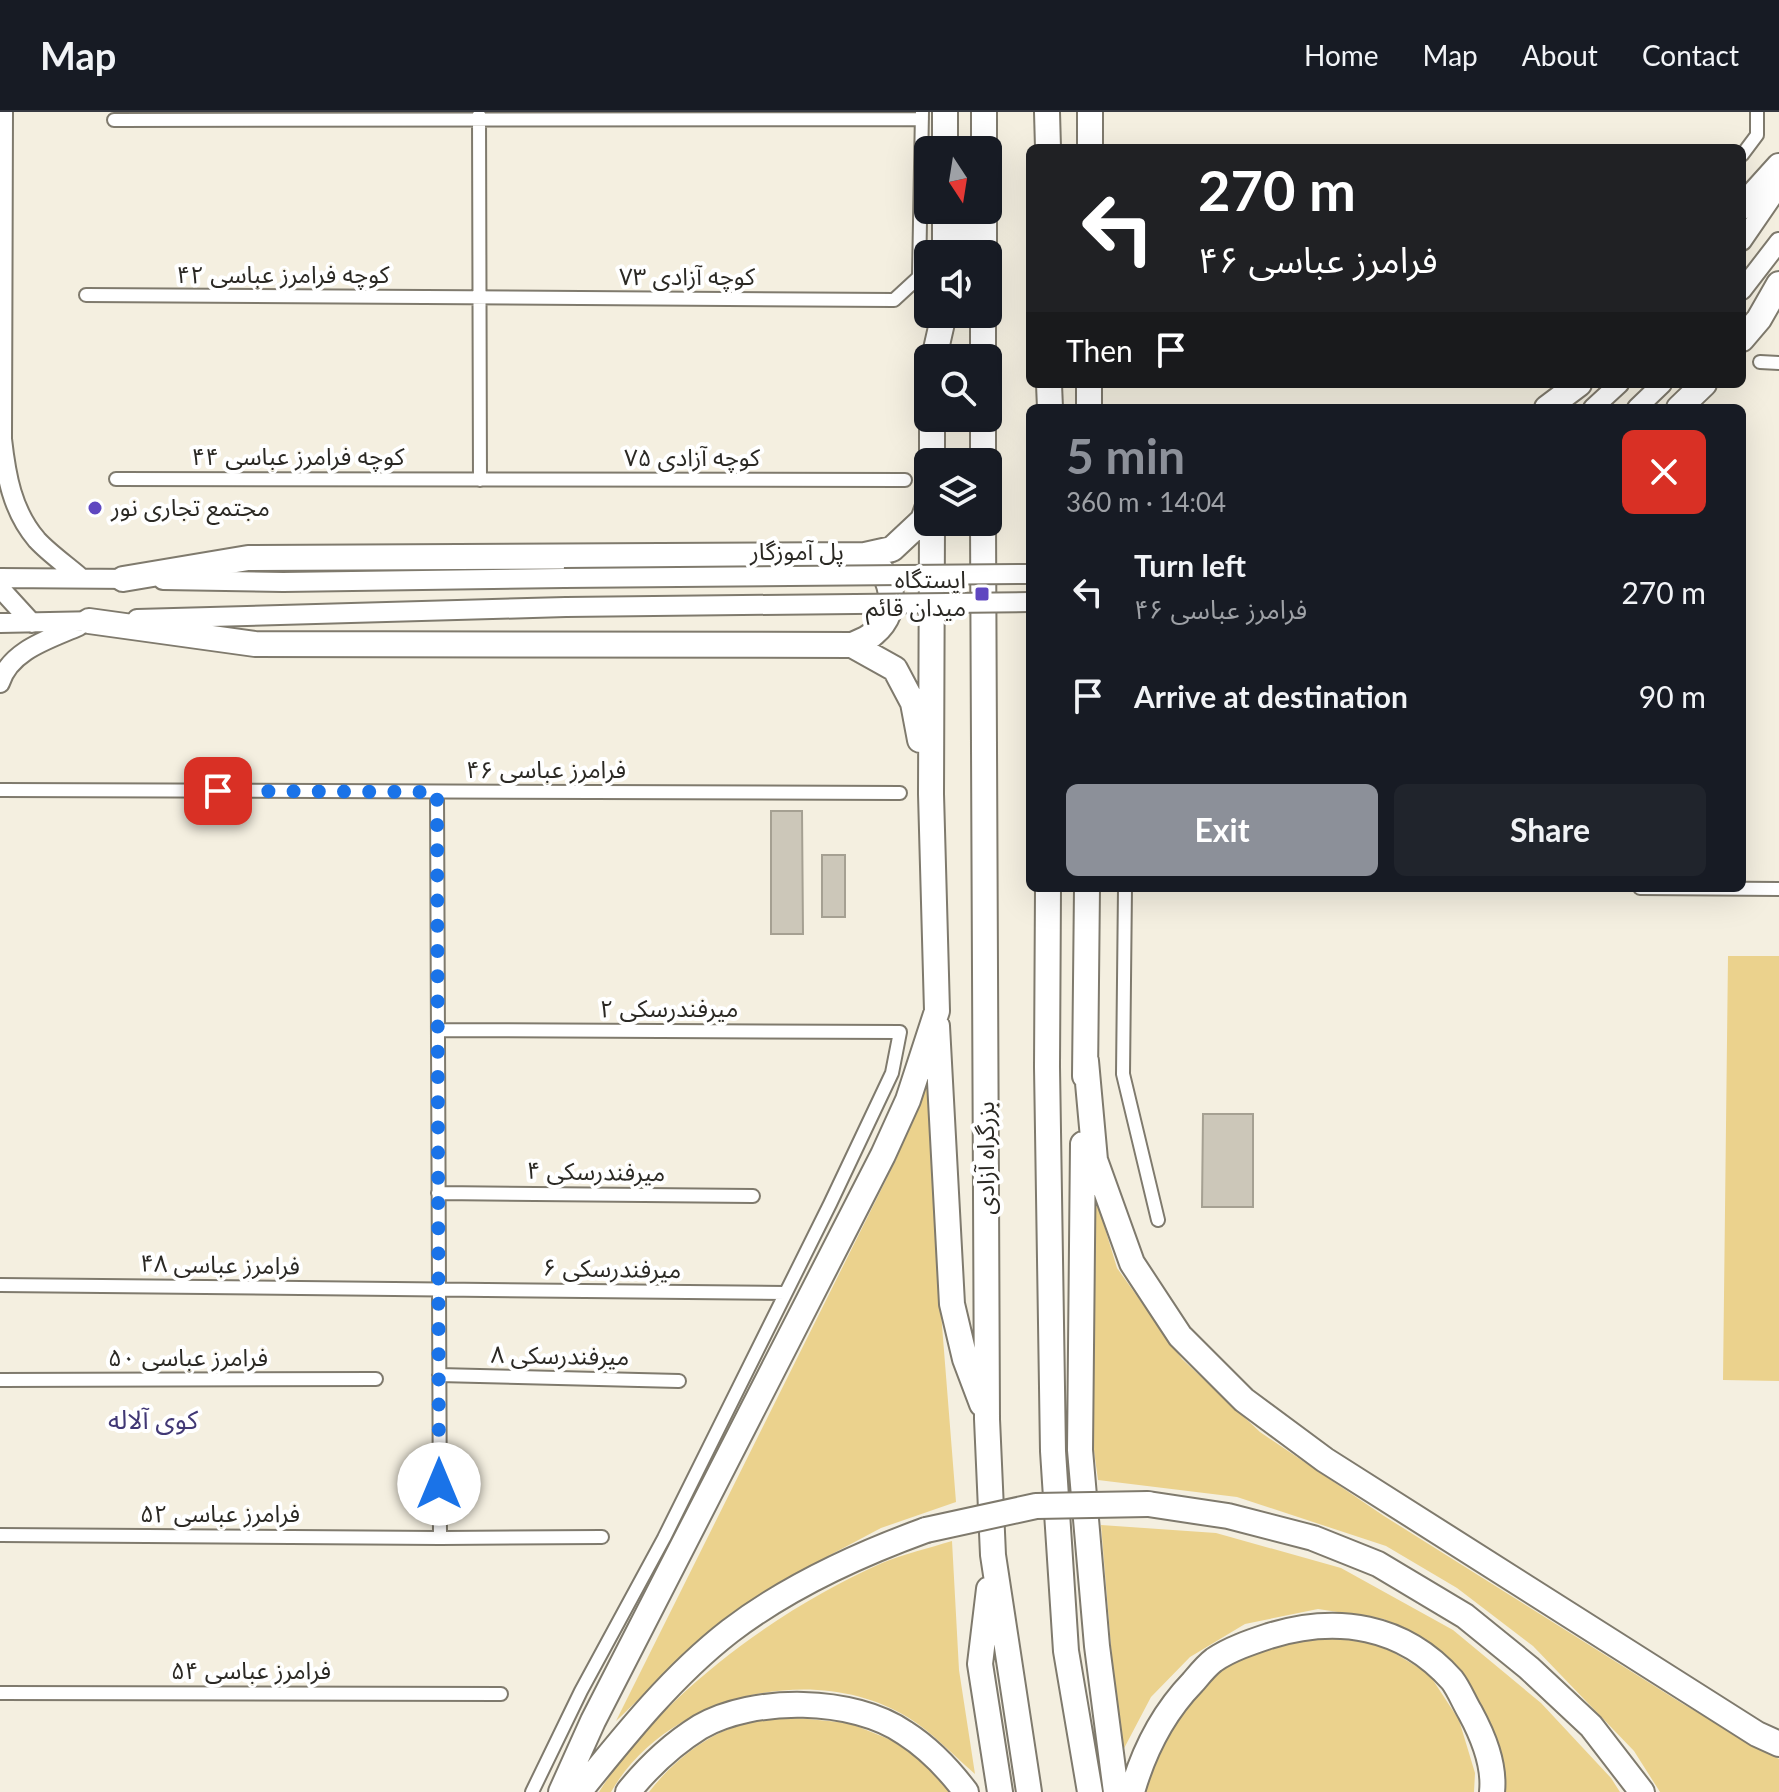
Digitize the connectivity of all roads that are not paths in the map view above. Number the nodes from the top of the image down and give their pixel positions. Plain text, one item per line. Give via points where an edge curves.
1 (3, 112) edge
2 (984, 112) edge
3 (1047, 112) edge
4 (1090, 112) edge
5 (1757, 112) edge
6 (930, 114) edge
7 (479, 116) edge
8 (114, 120) dead end
9 (939, 136) edge
10 (983, 136) edge
11 (1048, 144) edge
12 (1090, 144) edge
13 (1746, 150) edge
14 (1779, 166) edge
15 (1779, 187) edge
16 (1746, 203) edge
17 (1746, 235) edge
18 (1779, 242) edge
19 (1779, 284) edge
20 (1746, 285) edge
21 (86, 295) dead end
22 (479, 298) junction
23 (1746, 334) edge
24 (1760, 362) dead end
25 (1779, 363) edge
26 (1574, 388) edge
27 (1615, 388) edge
28 (1658, 388) edge
29 (1700, 388) edge
30 (1552, 404) edge
31 (1597, 404) edge
32 (1641, 404) edge
33 (1683, 404) edge
34 (3, 477) edge
35 (116, 479) dead end
36 (480, 480) junction
37 (905, 480) dead end
38 (914, 528) edge
39 (932, 536) edge
40 (983, 536) edge
41 (865, 555) junction
42 (1026, 574) edge
43 (80, 577) junction
44 (0, 578) edge
45 (123, 579) junction
46 (0, 588) edge
47 (1026, 602) edge
48 (89, 621) junction
49 (0, 623) edge
50 (32, 623) junction
51 (852, 645) junction
52 (0, 683) edge
53 (0, 790) edge
54 (437, 792) junction
55 (900, 793) dead end
56 (931, 794) junction
57 (1746, 889) edge
58 (1779, 889) edge
59 (1048, 892) edge
60 (1087, 892) edge
61 (1125, 892) edge
62 (937, 1011) junction
63 (438, 1030) junction
64 (1086, 1061) junction
65 (438, 1193) junction
66 (753, 1196) dead end
67 (1158, 1220) dead end
68 (0, 1285) edge
69 (439, 1290) junction
70 (785, 1293) junction
71 (439, 1375) junction
72 (376, 1379) dead end
73 (0, 1380) edge
74 (679, 1381) dead end
75 (987, 1419) junction
76 (0, 1535) edge
77 (602, 1537) dead end
78 (440, 1538) junction
79 (993, 1555) junction
80 (0, 1693) edge
81 (501, 1694) dead end
82 (1779, 1744) edge
83 (532, 1792) edge
84 (561, 1792) edge
85 (579, 1792) edge
86 (628, 1792) edge
87 (966, 1792) edge
88 (1000, 1792) edge
89 (1029, 1792) edge
90 (1090, 1792) edge
91 (1116, 1792) edge
92 (1132, 1792) edge
93 (1492, 1792) edge
94 (1642, 1792) edge

1 - 34 main road
2 - 10 highway
3 - 11 highway
4 - 12 highway
5 - 13 street via 1757,135
6 - 7 street
6 - 9 highway
6 - 22 street, کوچه آزادی ۷۳ via 919,277 894,300
7 - 8 street
7 - 22 street
14 - 16 highway
15 - 17 main road
18 - 20 main road
19 - 23 highway
21 - 22 street, کوچه فرامرز عباسی ۴۲
22 - 36 street
24 - 25 street
26 - 30 highway
27 - 31 main road
28 - 32 main road
29 - 33 highway
34 - 43 main road via 36,539
35 - 36 street, کوچه فرامرز عباسی ۴۴
36 - 37 street, کوچه آزادی ۷۵
38 - 41 highway via 892,549
39 - 56 highway
40 - 75 highway, بزرگراه آزادی
41 - 45 highway via 248,558
41 - 51 highway via 889,579 892,600 886,620 873,635
42 - 45 main road, پل آموزگار, bridge
43 - 44 main road, پل آموزگار
43 - 45 main road, پل آموزگار
46 - 50 main road
47 - 48 main road, bridge via 566,607
48 - 50 main road
48 - 51 highway via 255,644
48 - 52 main road via 16,658
49 - 50 main road
51 - 56 highway via 895,669 913,703
53 - 54 street, فرامرز عباسی ۴۶
54 - 55 street, فرامرز عباسی ۴۶
54 - 63 street
56 - 62 highway
57 - 58 street
59 - 90 highway via 1053,1451 1066,1651
60 - 64 highway
61 - 67 street via 1123,1074
62 - 75 highway via 952,1304
62 - 84 highway via 908,1100 883,1155
63 - 65 street
63 - 70 street, میرفندرسکی ۲ via 900,1032 892,1073
64 - 82 highway via 1095,1160 1132,1263 1180,1336 1244,1400 1325,1460
64 - 91 highway via 1080,1450
65 - 66 street, میرفندرسکی ۴
65 - 69 street
68 - 69 street, فرامرز عباسی ۴۸
69 - 70 street, میرفندرسکی ۶
69 - 71 street
70 - 83 street
71 - 74 street, میرفندرسکی ۸
71 - 78 street
72 - 73 street, فرامرز عباسی ۵۰
75 - 79 highway, بزرگراه آزادی
76 - 78 street, فرامرز عباسی ۵۲
77 - 78 street, فرامرز عباسی ۵۲
79 - 88 highway via 980,1664
79 - 89 highway, بزرگراه آزادی
80 - 81 street, فرامرز عباسی ۵۴
85 - 94 highway, bridge via 677,1678 730,1631 868,1551 926,1530 1036,1506 1148,1504 1228,1516 1313,1538 1378,1564 1465,1616 1529,1668 1591,1726
86 - 87 highway via 655,1760 702,1726 751,1709 802,1705 855,1711 903,1731 946,1764
92 - 93 highway via 1149,1743 1172,1704 1213,1661 1292,1629 1340,1624 1413,1646 1453,1681 1482,1734 1494,1777

